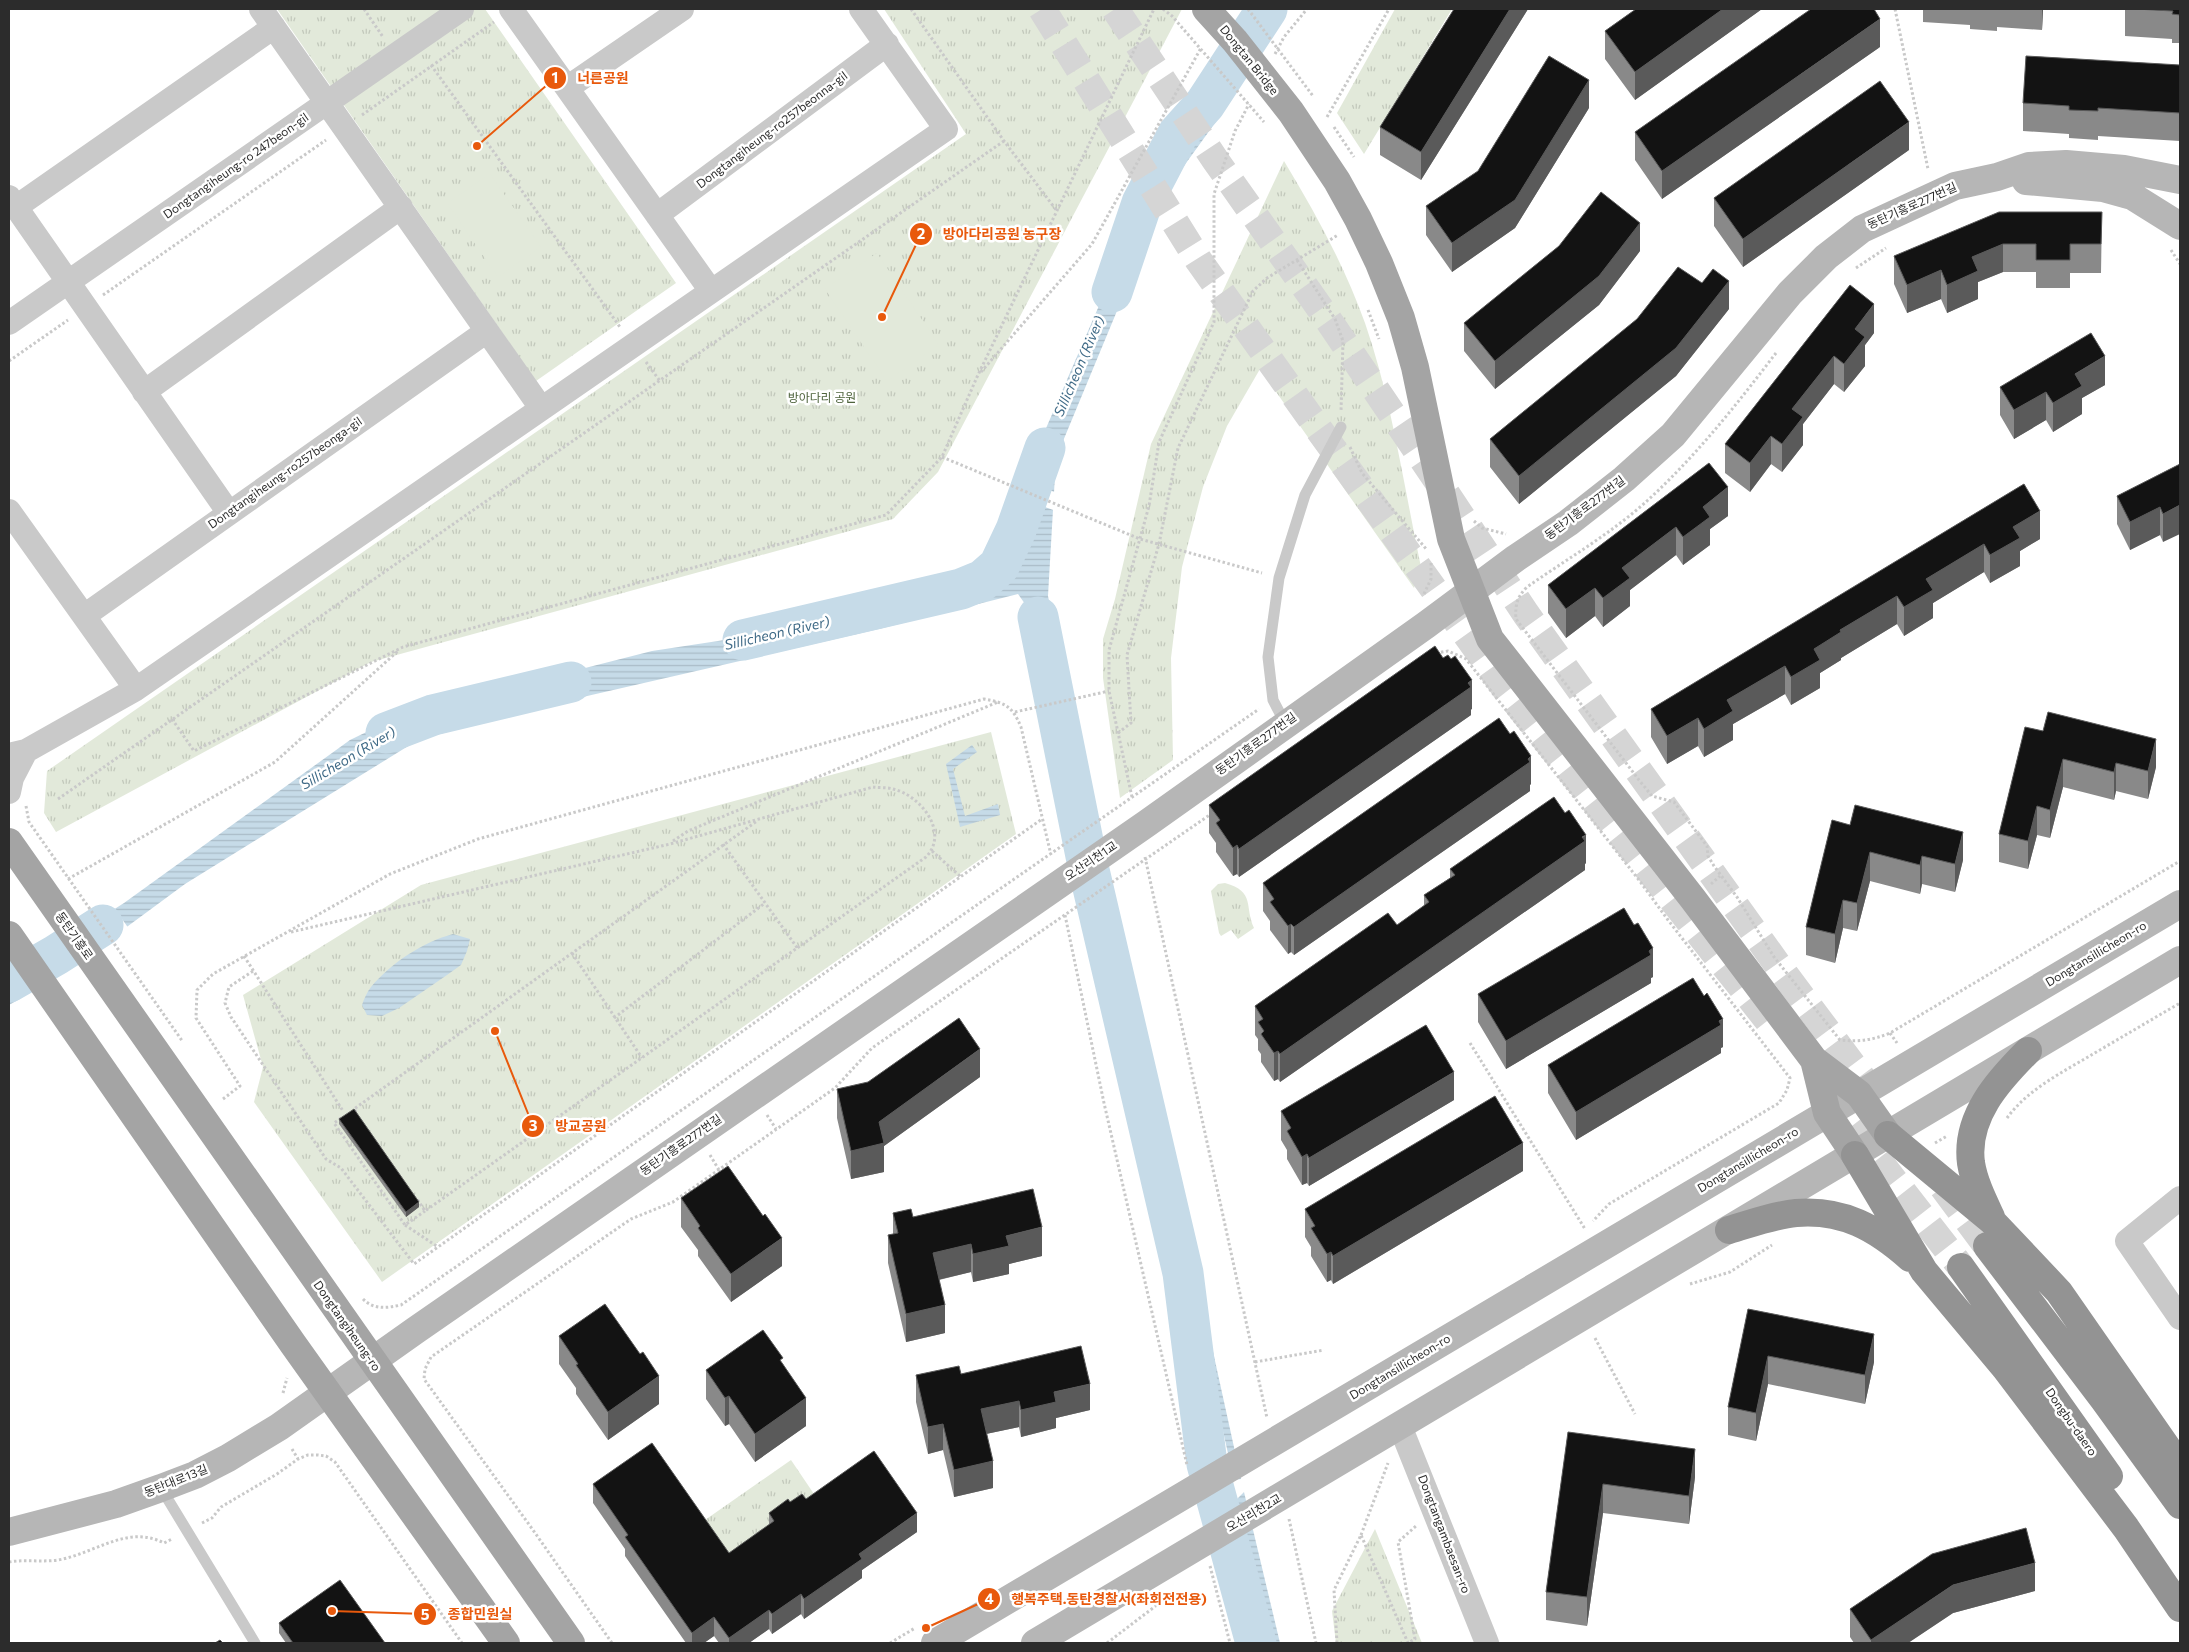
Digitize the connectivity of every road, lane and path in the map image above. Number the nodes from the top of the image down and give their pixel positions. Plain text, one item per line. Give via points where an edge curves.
1 (364, 9) edge
2 (462, 9) edge
3 (511, 9) edge
4 (682, 9) edge
5 (861, 9) edge
6 (911, 9) edge
7 (1154, 9) edge
8 (1163, 9) edge
9 (1206, 9) edge
10 (1248, 9) edge
11 (1308, 9) edge
12 (1389, 9) edge
13 (1895, 9) edge
14 (268, 18) edge
15 (886, 44) junction
16 (1203, 44) dead end
17 (406, 48) junction
18 (1271, 63) dead end
19 (432, 66) junction
20 (1304, 83) dead end
21 (567, 88) junction
22 (1253, 97) dead end
23 (327, 102) junction
24 (1328, 118) dead end
25 (344, 127) junction
26 (1270, 129) dead end
27 (1004, 141) junction
28 (1928, 168) dead end
29 (1997, 177) junction
30 (2180, 180) edge
31 (12, 202) edge
32 (400, 207) junction
33 (1057, 212) junction
34 (657, 215) junction
35 (1334, 229) dead end
36 (1338, 235) junction
37 (2174, 235) edge
38 (1341, 244) dead end
39 (1893, 244) dead end
40 (1297, 260) junction
41 (2180, 264) edge
42 (1855, 269) dead end
43 (68, 282) junction
44 (711, 291) junction
45 (1366, 303) dead end
46 (86, 308) junction
47 (9, 323) edge
48 (487, 331) junction
49 (633, 345) junction
50 (1382, 348) dead end
51 (1779, 349) dead end
52 (9, 361) edge
53 (977, 377) junction
54 (144, 392) junction
55 (542, 408) junction
56 (1340, 427) junction
57 (942, 457) junction
58 (9, 511) edge
59 (229, 513) junction
60 (1140, 538) junction
61 (1159, 544) junction
62 (1429, 546) dead end
63 (1431, 555) junction
64 (1279, 578) junction
65 (1471, 592) junction
66 (1421, 596) dead end
67 (84, 616) junction
68 (403, 647) junction
69 (1429, 658) edge
70 (136, 688) junction
71 (1109, 690) junction
72 (998, 701) junction
73 (1014, 712) junction
74 (1279, 712) junction
75 (172, 719) junction
76 (1118, 733) junction
77 (17, 753) edge
78 (18, 797) edge
79 (58, 799) dead end
80 (1218, 809) edge
81 (1042, 819) junction
82 (757, 821) junction
83 (1141, 825) junction
84 (670, 844) junction
85 (723, 844) junction
86 (932, 851) junction
87 (16, 852) edge
88 (1051, 856) dead end
89 (2180, 861) edge
90 (961, 877) junction
91 (60, 884) dead end
92 (1036, 899) joint
93 (765, 903) junction
94 (2180, 904) edge
95 (1064, 912) dead end
96 (286, 933) junction
97 (9, 935) edge
98 (798, 949) junction
99 (572, 953) junction
100 (244, 956) junction
101 (2180, 960) edge
102 (254, 971) junction
103 (2180, 1003) edge
104 (124, 1009) joint
105 (614, 1018) junction
106 (184, 1043) dead end
107 (1470, 1044) dead end
108 (2028, 1051) junction
109 (642, 1058) junction
110 (1814, 1060) junction
111 (217, 1091) dead end
112 (1859, 1094) junction
113 (223, 1099) junction
114 (228, 1107) dead end
115 (354, 1109) junction
116 (343, 1111) dead end
117 (1827, 1113) junction
118 (359, 1117) edge
119 (2003, 1126) dead end
120 (1888, 1135) junction
121 (1855, 1155) junction
122 (414, 1194) edge
123 (2180, 1198) edge
124 (425, 1211) junction
125 (405, 1225) junction
126 (1585, 1230) junction
127 (1729, 1230) junction
128 (1990, 1233) junction
129 (1577, 1235) dead end
130 (1777, 1242) dead end
131 (438, 1247) junction
132 (1961, 1267) tunnel mouth
133 (1924, 1271) junction
134 (1681, 1286) dead end
135 (360, 1296) dead end
136 (2180, 1318) edge
137 (1603, 1333) dead end
138 (1595, 1338) junction
139 (1587, 1343) dead end
140 (1324, 1350) dead end
141 (371, 1361) junction
142 (1255, 1362) junction
143 (328, 1392) junction
144 (1635, 1414) dead end
145 (1268, 1420) dead end
146 (1406, 1438) junction
147 (1388, 1463) junction
148 (2180, 1466) edge
149 (1381, 1467) dead end
150 (1188, 1468) dead end
151 (161, 1488) junction
152 (2180, 1505) edge
153 (1435, 1510) junction
154 (1289, 1517) dead end
155 (212, 1518) dead end
156 (9, 1532) edge
157 (1361, 1535) junction
158 (164, 1543) dead end
159 (9, 1562) edge
160 (1210, 1564) dead end
161 (2180, 1576) edge
162 (1174, 1591) dead end
163 (2180, 1608) edge
164 (255, 1643) edge
165 (462, 1643) edge
166 (506, 1643) edge
167 (571, 1643) edge
168 (612, 1643) edge
169 (934, 1643) edge
170 (1035, 1643) edge
171 (1108, 1643) edge
172 (1230, 1643) edge
173 (1316, 1643) edge
174 (1337, 1643) edge
175 (1487, 1643) edge

1 - 17 path
2 - 17 street, Dongtangiheung-ro 247beon-gil
3 - 19 path
3 - 21 street
4 - 21 street
5 - 15 street
6 - 27 path
7 - 33 path
8 - 26 path
9 - 65 main road, Dongtan Bridge via 1291,112 1337,181 1379,262 1401,318 1415,367 1451,539
10 - 20 path
11 - 18 path via 1284,37
12 - 24 path
13 - 28 path
14 - 23 street
14 - 31 street
15 - 34 street, Dongtangiheung-ro257beonna-gil
15 - 44 street via 946,129
16 - 53 path via 1092,244
17 - 19 path
17 - 23 street, Dongtangiheung-ro 247beon-gil
19 - 25 path
19 - 49 path
21 - 34 street
22 - 60 path via 1235,131 1214,194 1214,322 1158,442 1149,506
23 - 25 street
23 - 43 street, Dongtangiheung-ro 247beon-gil
25 - 32 street
25 - 46 path
27 - 33 path
27 - 75 path
29 - 30 street, 동탄기흥로277번길 via 2029,166 2066,164 2124,169
29 - 37 street, 동탄기흥로277번길 via 2103,188 2132,196
29 - 65 street, 동탄기흥로277번길 via 1955,186 1862,228 1790,293 1673,436 1568,523
31 - 43 street
32 - 48 street
32 - 54 street
33 - 53 path
34 - 44 street
35 - 36 path
36 - 38 path
36 - 40 path
37 - 41 path
39 - 42 path
40 - 56 path via 1335,319 1343,341
40 - 61 path via 1267,278 1254,291 1178,448
43 - 46 street
43 - 47 street, Dongtangiheung-ro 247beon-gil
44 - 49 street
45 - 50 path
46 - 52 path
46 - 54 street
48 - 55 street
48 - 59 street, Dongtangiheung-ro257beonga-gil
49 - 55 street
51 - 89 path via 1725,420 1683,466 1647,501 1527,587 1515,607 1516,619 1652,796 1674,802 1685,816 1707,846 1708,856 1774,958 1840,1040 1858,1042 1873,1039 1890,1033
53 - 57 path
54 - 59 street
55 - 70 street
56 - 63 path via 1362,473
56 - 64 lane via 1306,495
57 - 60 path
57 - 68 path via 886,514
58 - 67 street
59 - 67 street, Dongtangiheung-ro257beonga-gil
60 - 61 path
60 - 71 path via 1109,650
61 - 64 path
61 - 76 path via 1127,655 1131,723
62 - 63 path
63 - 66 path via 1431,579
64 - 74 lane via 1268,657
65 - 74 street, 동탄기흥로277번길
65 - 110 main road, Dongtan Bridge via 1490,639
67 - 70 street
68 - 75 path via 194,751
68 - 91 path via 276,762
69 - 126 path via 1437,652 1448,651 1466,659 1790,1078 1779,1103 1609,1204
70 - 77 street
71 - 73 path
71 - 76 path
72 - 73 path
72 - 84 path via 688,831
72 - 96 path via 984,699 478,839 390,874
73 - 81 path via 1021,727
74 - 83 street, 동탄기흥로277번길
74 - 135 path via 1139,793 401,1305 374,1306
75 - 79 path
76 - 83 path
77 - 78 street via 12,778
78 - 106 path via 29,822
80 - 168 path via 872,1048 835,1088 673,1202 631,1219 431,1356 424,1379
81 - 88 path
81 - 90 path
82 - 84 path
82 - 85 path
82 - 86 path via 873,787 893,789 924,807 935,838
83 - 92 street, 오산리천1교
83 - 142 path
84 - 96 path
85 - 93 path
85 - 99 path
86 - 90 path
86 - 98 path
87 - 104 main road, 동탄기흥로
90 - 131 path
92 - 141 street, 동탄기흥로277번길
93 - 98 path
93 - 105 path
94 - 112 street, Dongtansillicheon-ro
95 - 150 path via 1106,1112
96 - 100 path
97 - 143 main road
98 - 109 path
99 - 105 path
99 - 115 path
100 - 102 path
100 - 113 path via 213,974 197,990 196,1018 240,1086
101 - 108 street
102 - 116 path
102 - 131 path via 229,987 225,1003 231,1017 326,1159 341,1168 414,1264
103 - 119 path via 2053,1078 2014,1108
104 - 141 main road, Dongtangiheung-ro
105 - 109 path
107 - 126 path
108 - 120 street
108 - 128 highway via 2003,1076 1984,1103 1972,1131 1971,1162
109 - 124 path
110 - 112 main road
110 - 117 main road
111 - 113 path
112 - 117 street, Dongtansillicheon-ro
112 - 120 main road
113 - 114 path
115 - 118 path
115 - 125 path via 334,1123
117 - 121 main road
117 - 169 street, Dongtansillicheon-ro
120 - 121 street
120 - 128 highway
121 - 127 street
121 - 133 highway
122 - 124 path
123 - 136 street via 2126,1241
124 - 125 path
125 - 131 path
126 - 129 path
127 - 133 highway via 1795,1213 1830,1213 1867,1226 1894,1244
127 - 146 street
128 - 148 highway via 2060,1292
128 - 152 highway
130 - 134 path via 1730,1272
132 - 161 highway, Dongbu-daero
133 - 163 highway via 2006,1369 2126,1528
137 - 138 path
138 - 139 path
138 - 144 path
140 - 142 path
141 - 143 street, 동탄기흥로277번길
141 - 167 main road, Dongtangiheung-ro
142 - 145 path
143 - 151 street, 동탄대로13길 via 228,1458
143 - 166 main road
146 - 147 path
146 - 153 street, Dongtangambaesan-ro
146 - 170 street, 오산리천2교 via 1344,1460
147 - 149 path
147 - 157 path
151 - 156 street, 동탄대로13길 via 116,1504
151 - 164 lane
153 - 157 path via 1398,1542 1415,1639 1408,1643
153 - 175 street, Dongtangambaesan-ro
154 - 173 path
155 - 165 path via 221,1508 298,1459 308,1455 326,1456 335,1462
157 - 174 path via 1334,1590
158 - 159 path via 150,1536 130,1537 63,1559
160 - 172 path
162 - 171 path

